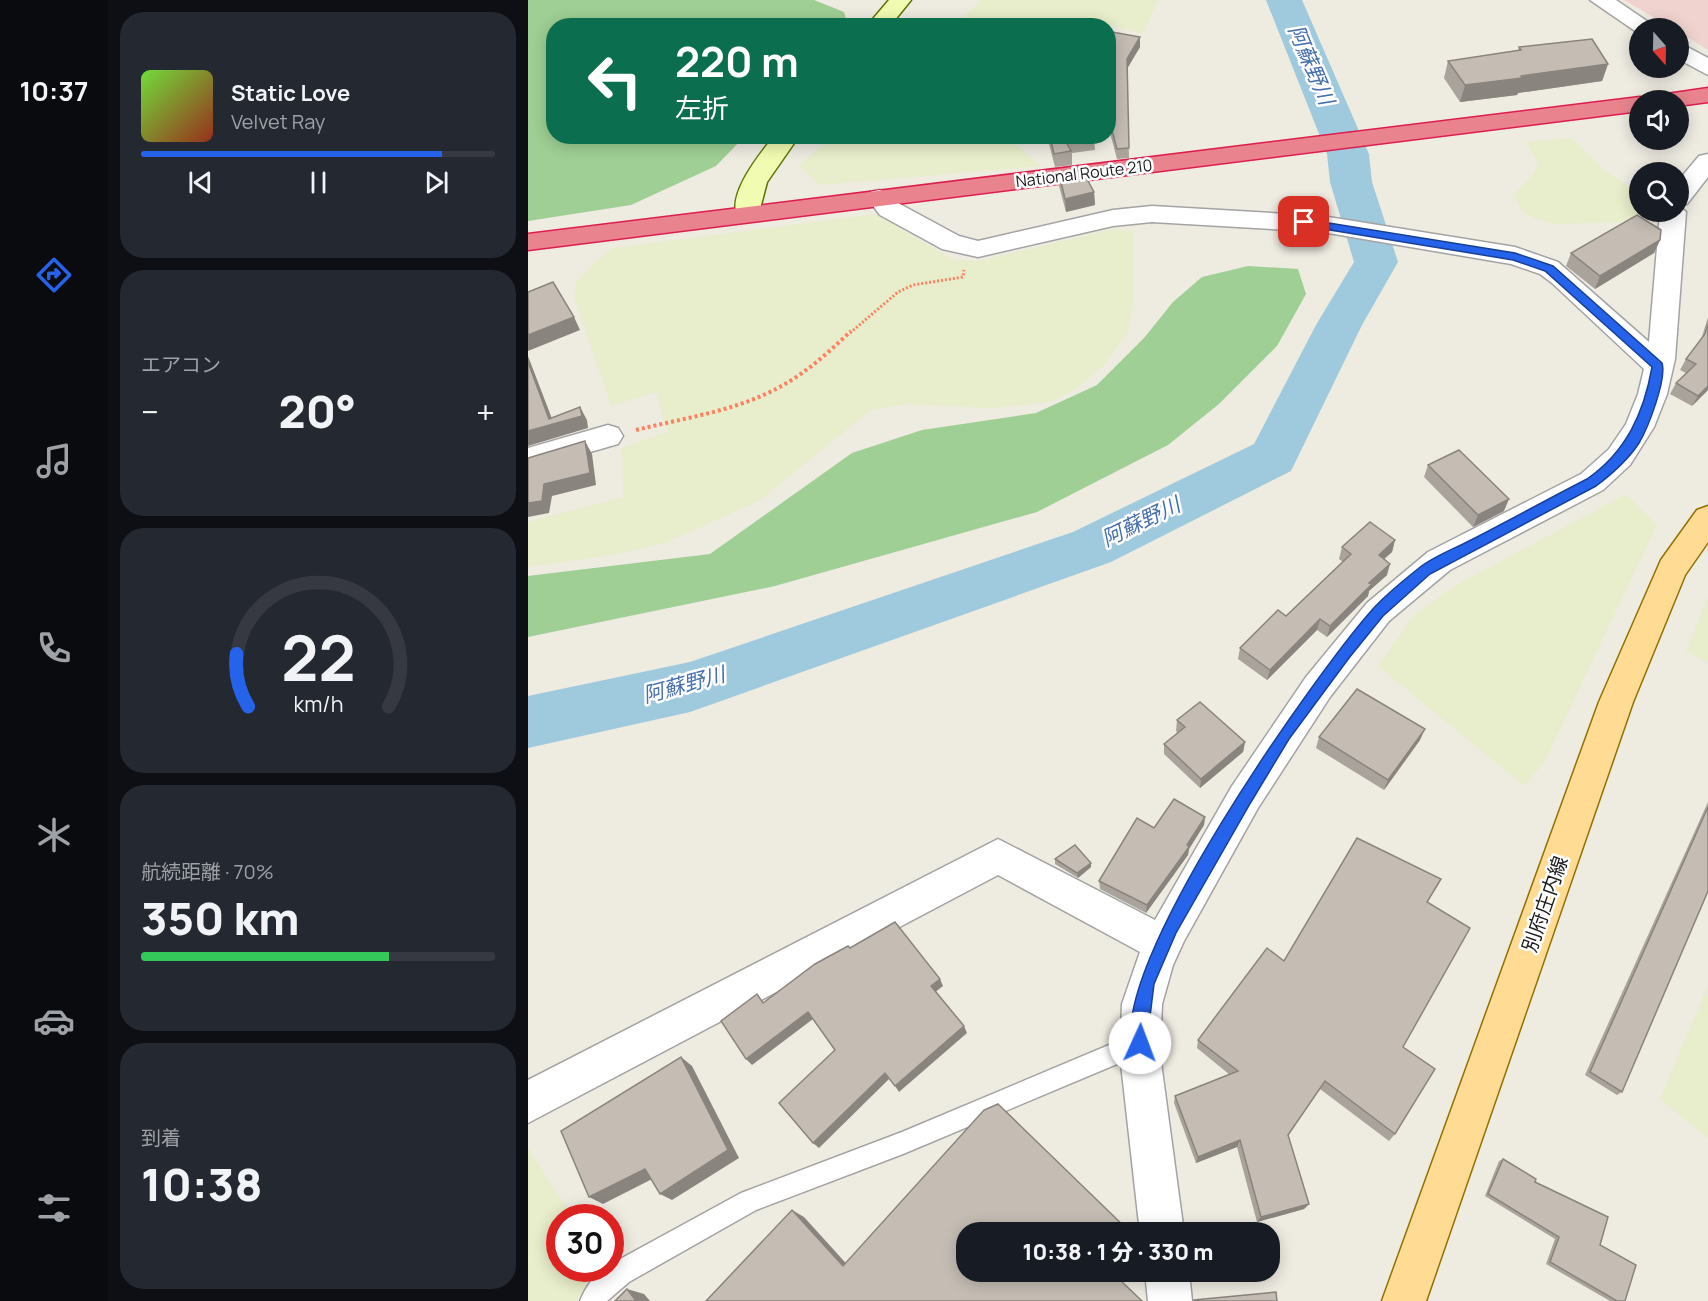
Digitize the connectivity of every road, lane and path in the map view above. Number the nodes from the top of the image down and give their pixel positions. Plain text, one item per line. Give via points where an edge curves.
1 (900, 0) edge
2 (1601, 0) edge
3 (885, 18) edge
4 (1631, 18) edge
5 (1689, 56) edge
6 (1708, 68) edge
7 (1708, 95) edge
8 (1689, 97) edge
9 (1629, 105) edge
10 (781, 144) edge
11 (1708, 161) edge
12 (1689, 184) edge
13 (879, 198) junction
14 (748, 214) junction
15 (1672, 222) edge
16 (528, 242) edge
17 (968, 249) junction
18 (1658, 366) junction
19 (608, 436) joint
20 (528, 459) edge
21 (1708, 518) edge
22 (1163, 944) junction
23 (1140, 1043) junction
24 (528, 1102) edge
25 (1161, 1222) edge
26 (1168, 1282) edge
27 (592, 1301) edge
28 (1170, 1301) edge
29 (1404, 1301) edge

1 - 3 street
2 - 4 street
5 - 6 street
7 - 8 highway
9 - 13 highway, National Route 210
10 - 14 street via 754,183
11 - 12 street
13 - 14 highway, National Route 210
13 - 17 street via 889,209
14 - 16 highway, National Route 210
15 - 18 street
17 - 18 street via 992,248 1133,214 1322,224 1515,256 1549,268
17 - 19 path via 963,277 913,285 898,292 806,370 775,390 747,402
18 - 22 street via 1647,411 1634,440 1608,471 1439,561 1378,612 1284,735
19 - 20 street
21 - 29 main road, 別府庄内線 via 1672,569 1616,702
22 - 23 street via 1146,984
22 - 24 street via 998,856
23 - 25 street
23 - 27 lane via 885,1151 749,1201 620,1273
26 - 28 street

